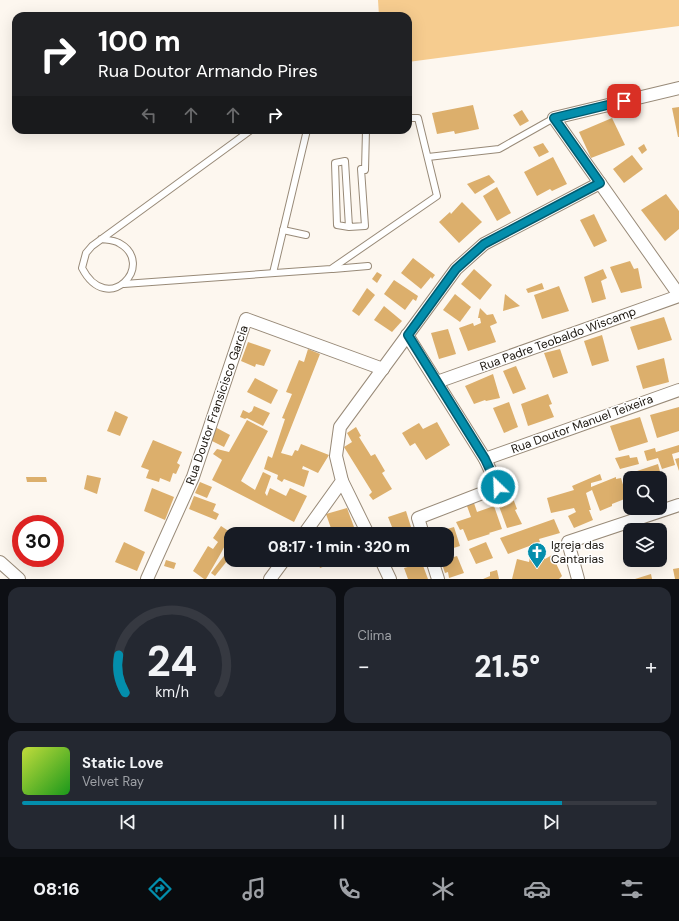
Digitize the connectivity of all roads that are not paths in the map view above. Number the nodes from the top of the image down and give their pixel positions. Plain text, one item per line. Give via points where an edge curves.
1 (679, 88) edge
2 (412, 118) edge
3 (554, 118) junction
4 (245, 134) edge
5 (306, 134) edge
6 (366, 134) edge
7 (428, 157) junction
8 (600, 183) junction
9 (349, 227) junction
10 (283, 230) junction
11 (306, 235) dead end
12 (101, 239) junction
13 (368, 266) dead end
14 (331, 269) junction
15 (273, 273) junction
16 (124, 284) junction
17 (679, 295) edge
18 (408, 335) junction
19 (383, 369) junction
20 (437, 382) junction
21 (679, 390) edge
22 (485, 459) junction
23 (342, 481) junction
24 (679, 505) edge
25 (309, 527) edge
26 (365, 527) edge
27 (421, 527) edge
28 (0, 562) edge
29 (279, 567) edge
30 (384, 567) edge
31 (434, 567) edge
32 (19, 579) edge
33 (147, 579) edge
34 (270, 579) edge
35 (390, 579) edge
36 (438, 579) edge
37 (578, 579) edge

1 - 3 street
2 - 7 lane via 418,118
3 - 7 lane via 499,149
3 - 8 street
4 - 12 lane
5 - 10 lane
6 - 9 lane via 365,170 361,169 365,226
7 - 14 lane via 437,196
8 - 17 street
8 - 18 street via 484,244 456,269
9 - 9 lane via 337,225 335,163 345,161
10 - 11 lane
10 - 15 lane
12 - 16 lane via 119,243 131,255 133,273
12 - 16 lane via 86,253 82,268 86,277 95,286 106,289 114,289
13 - 14 lane
14 - 15 lane
15 - 16 lane
17 - 20 street, Rua Padre Teobaldo Wiscamp
18 - 19 street
18 - 20 street
19 - 23 street via 340,427 336,456
19 - 33 street, Rua Doutor Fransicisco Garcia via 246,319 193,477
20 - 22 street
21 - 22 street, Rua Doutor Manuel Teixeira
22 - 27 street via 498,487 418,518
23 - 25 street
23 - 26 street
24 - 37 street via 568,542
28 - 32 street
29 - 34 street
30 - 35 street
31 - 36 street

